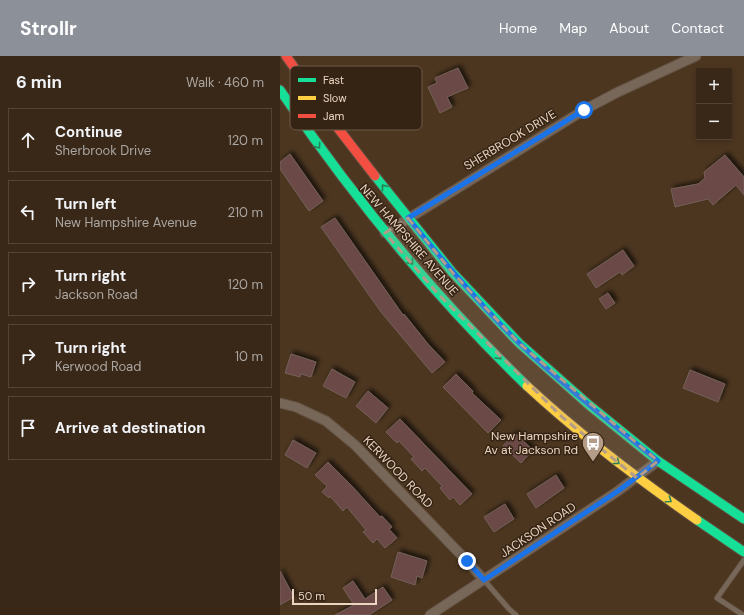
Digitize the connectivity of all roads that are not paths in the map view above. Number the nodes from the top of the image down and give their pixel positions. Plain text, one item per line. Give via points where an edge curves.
1 (286, 56) edge
2 (696, 56) edge
3 (293, 66) edge
4 (280, 90) edge
5 (290, 106) edge
6 (306, 130) edge
7 (339, 130) edge
8 (408, 218) junction
9 (385, 233) junction
10 (280, 403) edge
11 (658, 461) junction
12 (637, 478) junction
13 (744, 519) edge
14 (744, 552) edge
15 (744, 560) edge
16 (484, 580) junction
17 (430, 615) edge
18 (516, 615) edge
19 (743, 615) edge

3 -> 1 main road, NEW HAMPSHIRE AVENUE
2 - 8 street, SHERBROOK DRIVE via 578,113
4 -> 5 main road, NEW HAMPSHIRE AVENUE
6 -> 9 main road, NEW HAMPSHIRE AVENUE
8 -> 7 main road, NEW HAMPSHIRE AVENUE
8 - 9 street, SHERBROOK DRIVE
8 - 11 main road, NEW HAMPSHIRE AVENUE via 452,272 519,343
9 -> 12 main road, NEW HAMPSHIRE AVENUE via 437,293 499,358 562,417
10 - 16 street, KERWOOD ROAD via 296,407 326,421 355,445
11 - 12 street, JACKSON ROAD
11 - 13 main road, NEW HAMPSHIRE AVENUE
12 -> 14 main road, NEW HAMPSHIRE AVENUE
12 - 16 street, JACKSON ROAD
15 - 19 lane via 718,598
16 - 17 street, JACKSON ROAD
16 - 18 lane

